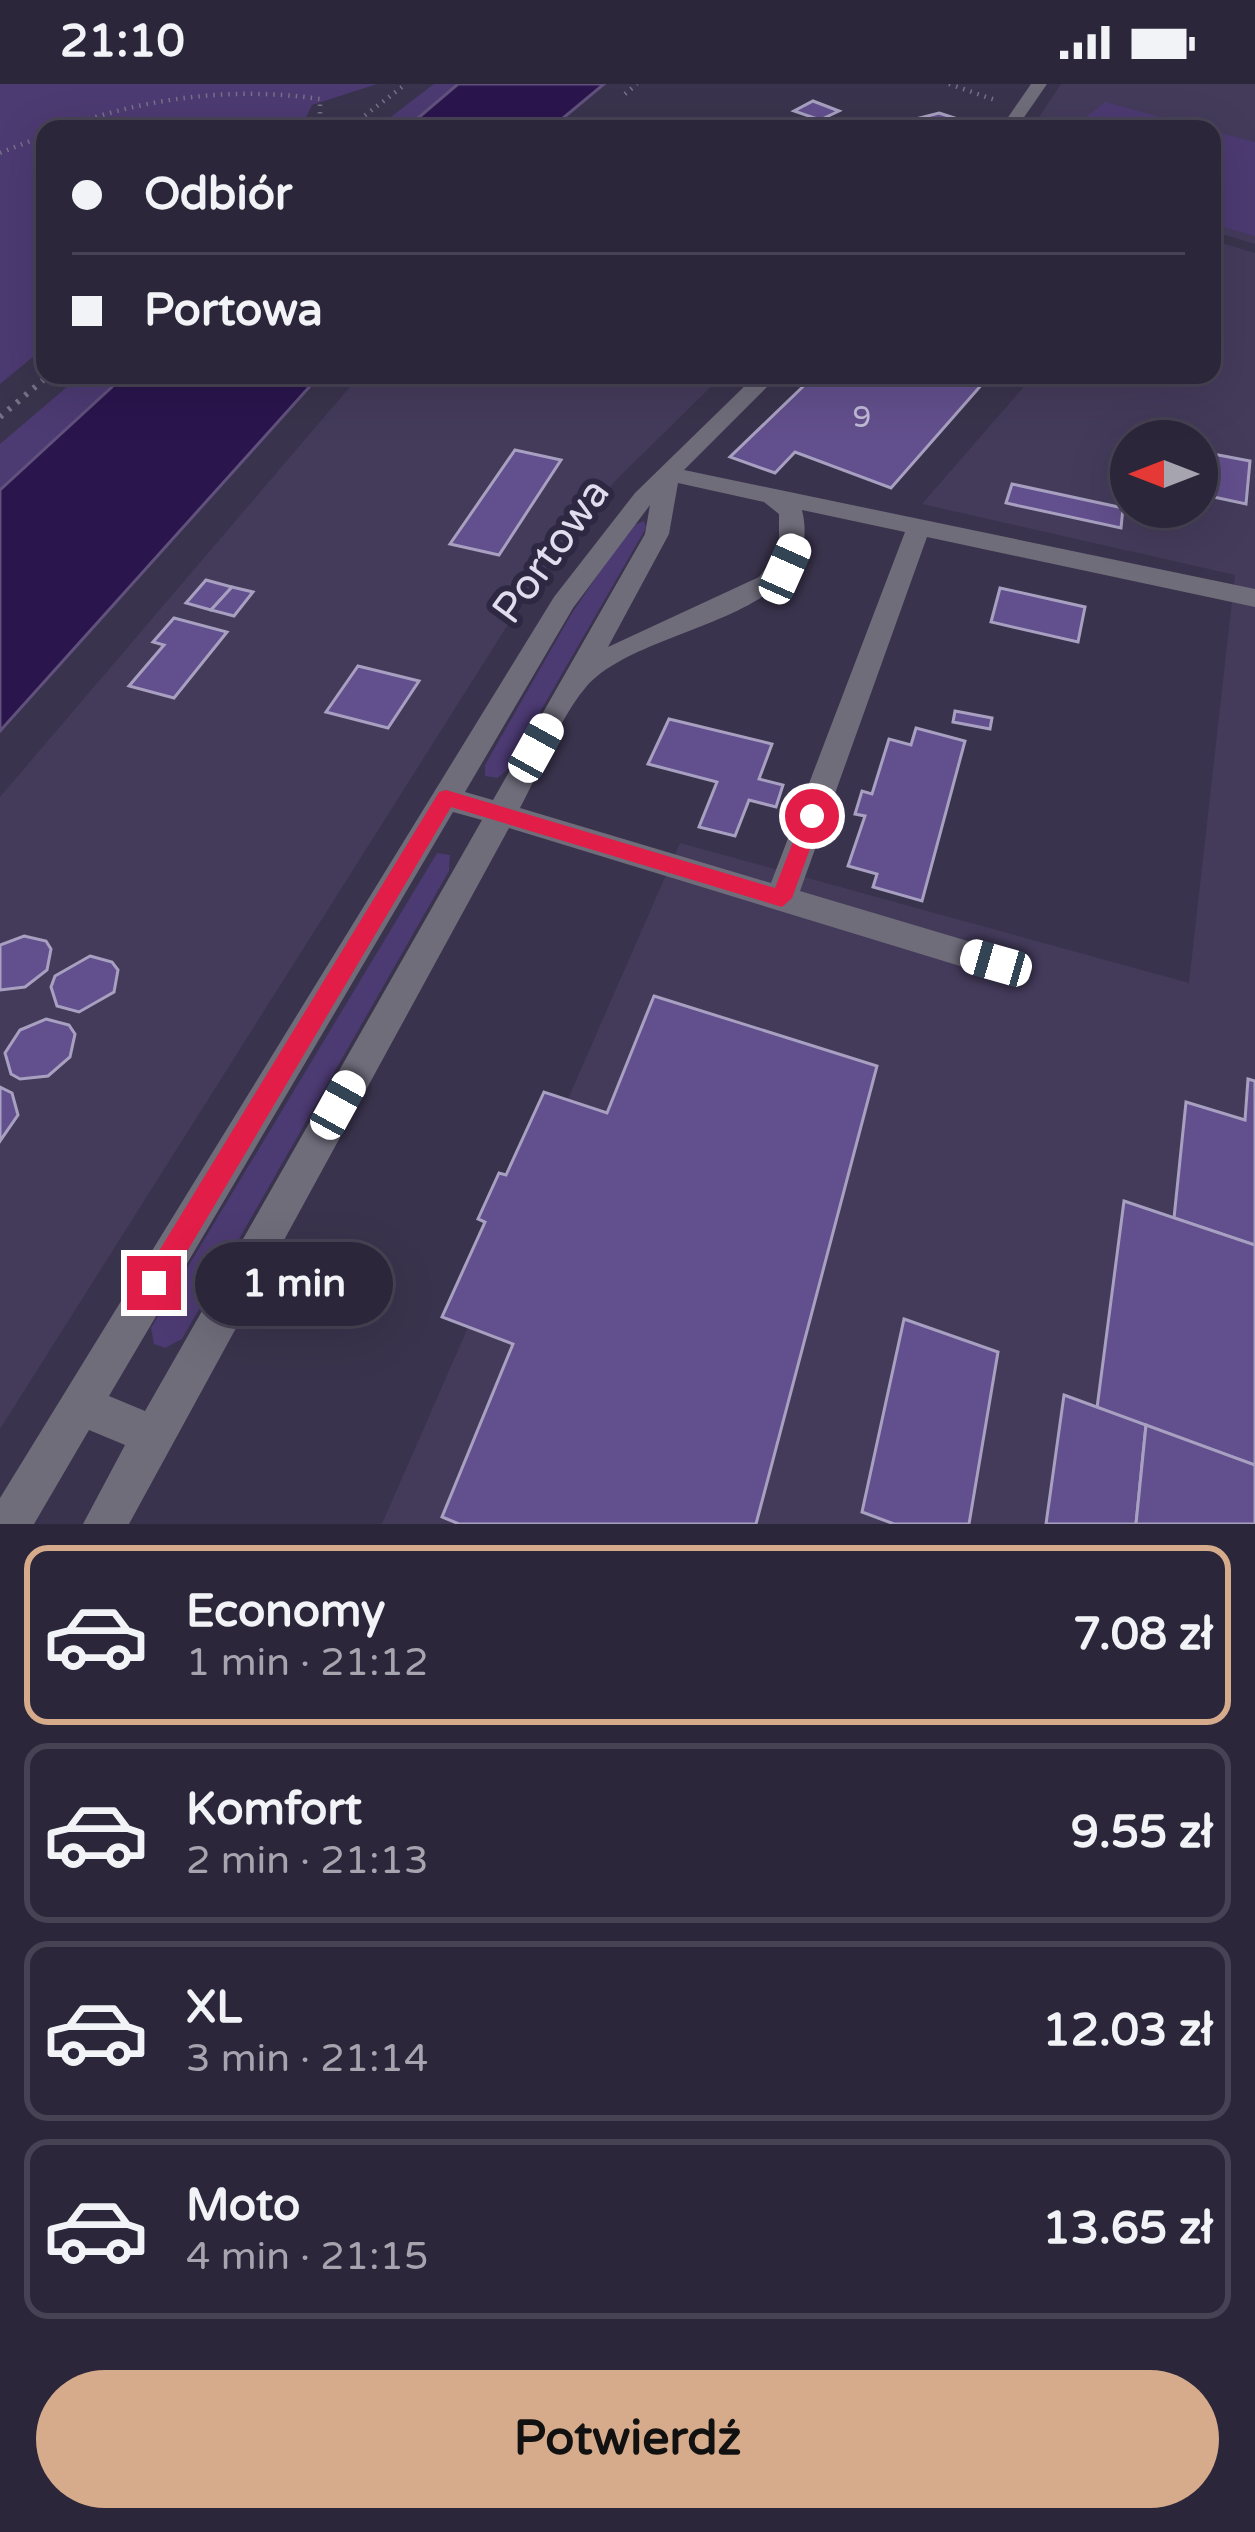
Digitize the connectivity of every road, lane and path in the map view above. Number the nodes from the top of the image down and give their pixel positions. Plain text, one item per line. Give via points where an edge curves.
1 (406, 84) edge
2 (637, 84) edge
3 (949, 84) edge
4 (1039, 84) edge
5 (301, 87) edge
6 (626, 94) dead end
7 (1022, 110) junction
8 (86, 120) edge
9 (320, 120) edge
10 (359, 120) edge
11 (1015, 120) edge
12 (36, 139) edge
13 (0, 153) edge
14 (38, 384) edge
15 (759, 384) edge
16 (0, 417) edge
17 (668, 474) junction
18 (771, 495) junction
19 (919, 526) junction
20 (1255, 598) edge
21 (572, 682) junction
22 (446, 798) junction
23 (500, 814) junction
24 (782, 898) junction
25 (996, 963) dead end
26 (81, 1405) junction
27 (153, 1436) junction
28 (9, 1524) edge
29 (105, 1524) edge

1 - 10 path
2 - 6 path
3 - 7 path
4 - 7 street
5 - 8 path via 146,99
5 - 9 path via 320,99
7 - 11 street
12 - 13 path
14 - 16 path
15 - 17 street
17 - 18 street
17 - 21 street, Portowa via 657,534
17 - 22 street, Portowa via 563,603
18 - 19 street
18 - 21 street via 791,511 795,546 785,569
19 - 20 street
19 - 24 street
21 - 23 street, Portowa
22 - 23 street
22 - 26 street, Portowa
23 - 24 street
23 - 27 street, Portowa
24 - 25 street
26 - 27 street
26 - 28 street, Portowa
27 - 29 street, Portowa

